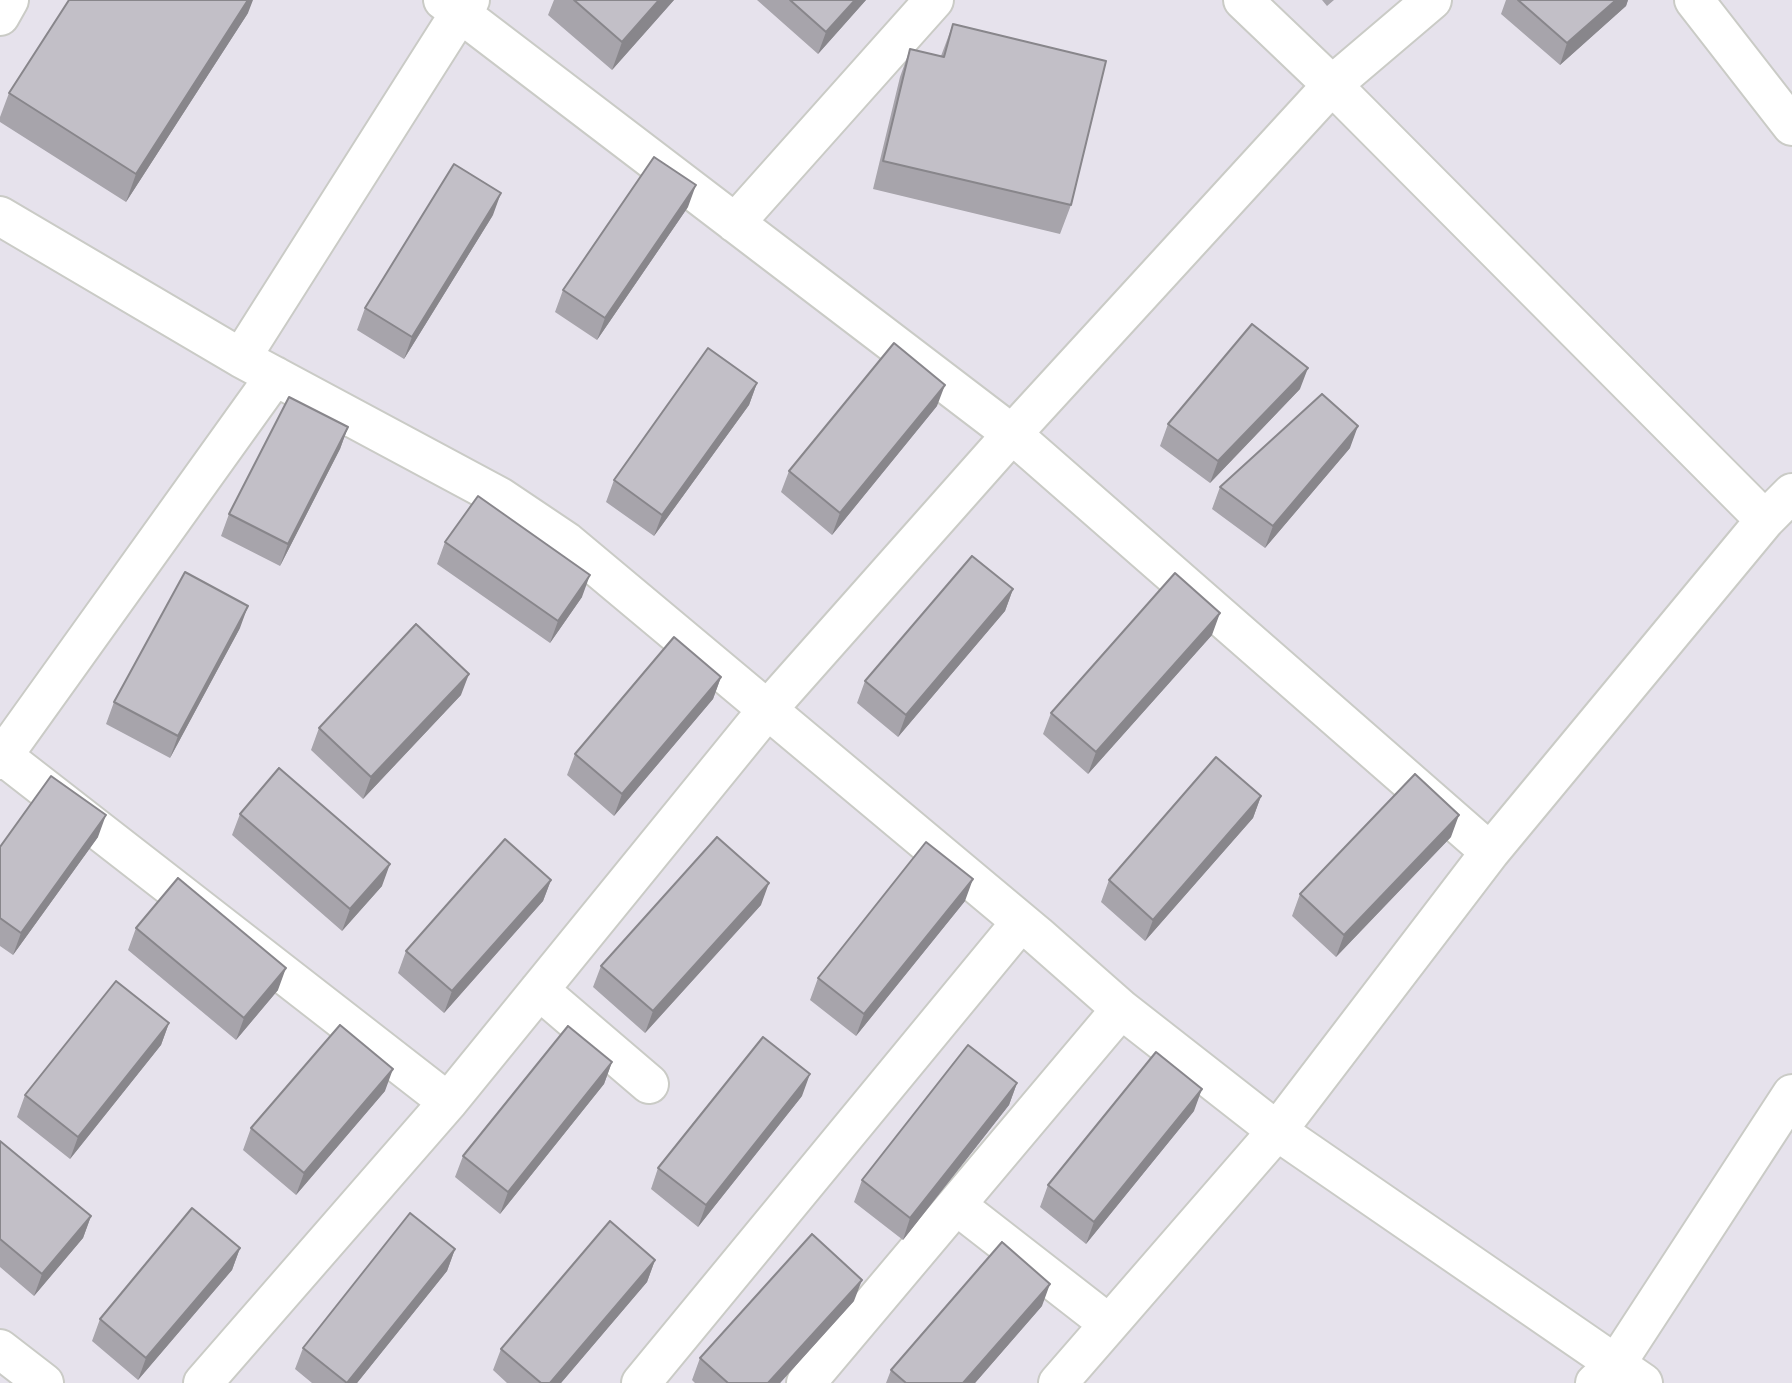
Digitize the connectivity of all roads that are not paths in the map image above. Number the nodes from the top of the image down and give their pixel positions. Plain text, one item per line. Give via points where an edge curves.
1 (9, 0) edge
2 (934, 0) edge
3 (1243, 0) edge
4 (1432, 0) edge
5 (1694, 0) edge
6 (458, 4) edge
7 (0, 16) edge
8 (1332, 85) junction
9 (1792, 126) edge
10 (2, 223) edge
11 (735, 223) junction
12 (241, 358) junction
13 (275, 376) junction
14 (1012, 433) junction
15 (1792, 493) edge
16 (1765, 520) junction
17 (767, 710) junction
18 (1, 758) edge
19 (1490, 852) junction
20 (1021, 922) junction
21 (539, 990) junction
22 (1121, 1009) junction
23 (649, 1084) dead end
24 (1792, 1094) edge
25 (448, 1102) junction
26 (1277, 1131) junction
27 (956, 1205) junction
28 (1109, 1324) junction
29 (0, 1349) edge
30 (1618, 1377) edge
31 (44, 1383) edge
32 (203, 1383) edge
33 (641, 1383) edge
34 (806, 1383) edge
35 (1058, 1383) edge

1 - 7 street
2 - 11 street
3 - 8 street
4 - 8 street
5 - 9 street
6 - 11 street
6 - 12 street
8 - 14 street
8 - 16 street
10 - 12 street
11 - 14 street
12 - 13 street
13 - 17 street via 500,497 567,542
13 - 18 street
14 - 17 street
14 - 19 street
15 - 16 street
16 - 19 street
17 - 20 street
17 - 21 street
18 - 25 street
19 - 26 street
20 - 22 street
20 - 33 street
21 - 23 street
21 - 25 street
22 - 26 street
22 - 27 street
24 - 30 street
25 - 32 street
26 - 28 street
26 - 30 street
27 - 28 street
27 - 34 street
28 - 35 street
29 - 31 street

